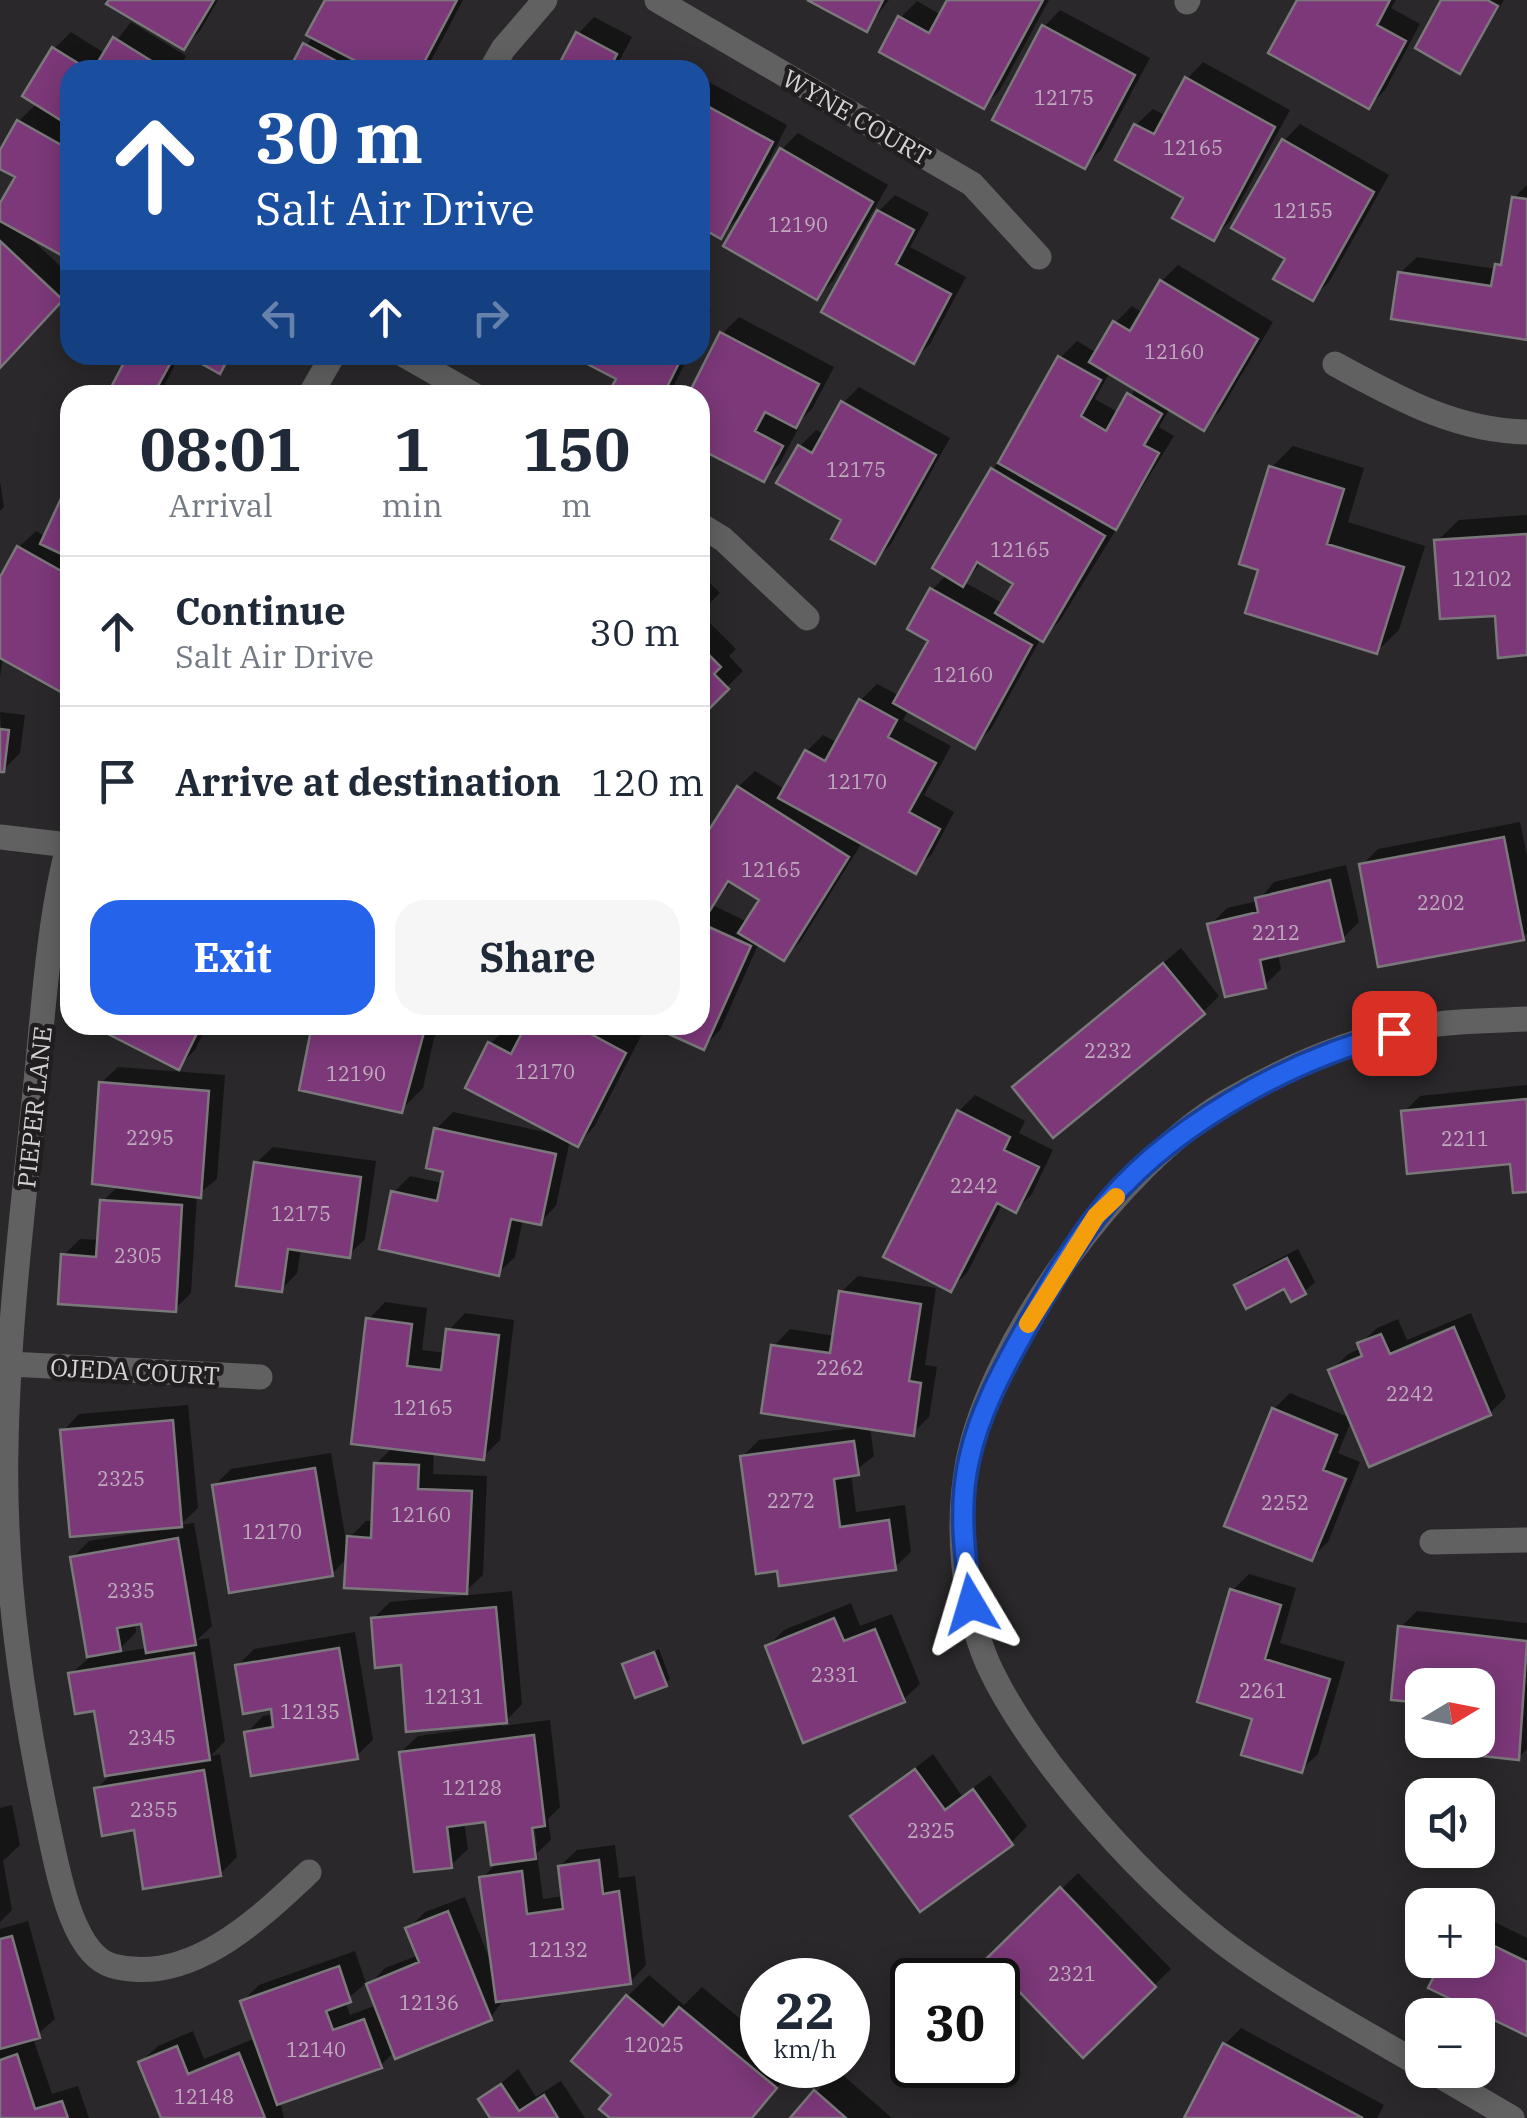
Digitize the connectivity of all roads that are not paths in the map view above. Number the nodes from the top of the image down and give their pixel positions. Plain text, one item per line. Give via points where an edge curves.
1 (545, 0) edge
2 (657, 0) edge
3 (497, 60) edge
4 (1039, 257) dead end
5 (1335, 364) dead end
6 (422, 365) edge
7 (456, 385) edge
8 (1527, 432) edge
9 (710, 532) edge
10 (807, 618) dead end
11 (0, 837) edge
12 (60, 841) edge
13 (60, 901) edge
14 (1527, 1018) edge
15 (10, 1364) junction
16 (260, 1378) dead end
17 (1527, 1540) edge
18 (1432, 1542) dead end
19 (309, 1872) dead end
20 (1405, 2056) edge
21 (1461, 2088) edge
22 (1512, 2118) edge

1 - 3 street
2 - 4 street, WYNE COURT via 972,184
5 - 8 street via 1422,412
6 - 7 street
9 - 10 street
11 - 12 street
13 - 15 street, PIEPER LANE
14 - 20 street via 1426,1025 1363,1040 1222,1104 1096,1216 996,1382 968,1460 962,1532 971,1604 988,1663 1035,1744 1117,1842 1237,1954
15 - 16 street, OJEDA COURT
15 - 19 street, PIEPER LANE via 6,1466 17,1664 63,1895 87,1947 112,1966 159,1966 206,1952 249,1928
17 - 18 street
21 - 22 street

